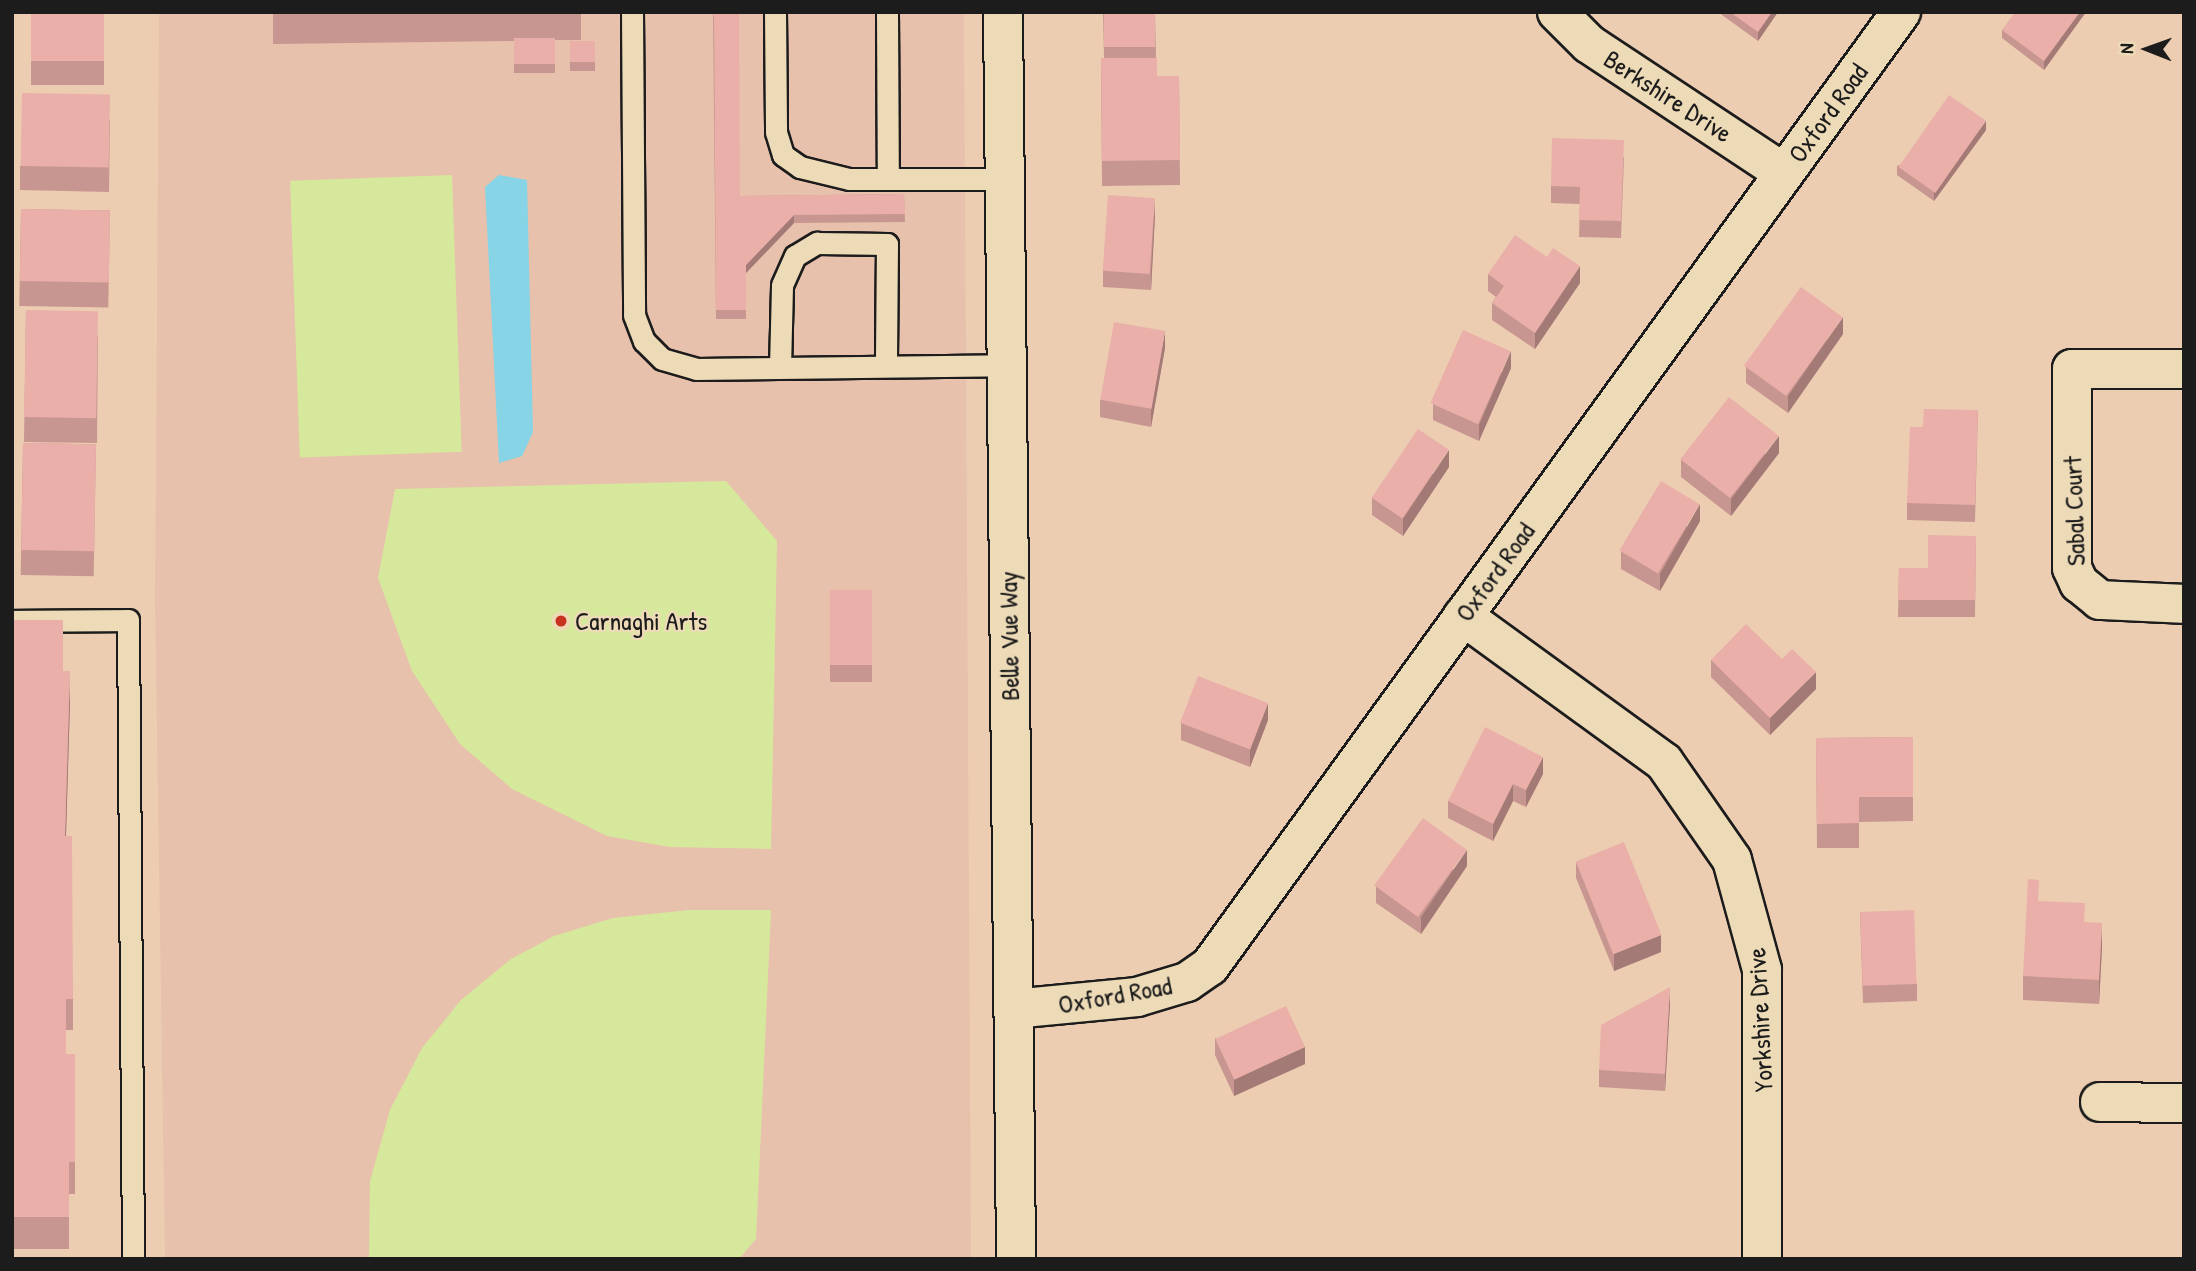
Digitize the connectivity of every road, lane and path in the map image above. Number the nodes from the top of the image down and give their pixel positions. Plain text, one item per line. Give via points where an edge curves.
1 (632, 12) edge
2 (775, 12) edge
3 (887, 12) edge
4 (1003, 12) edge
5 (1557, 12) edge
6 (1900, 12) edge
7 (1784, 173) junction
8 (888, 179) junction
9 (1004, 179) junction
10 (1006, 365) junction
11 (886, 366) junction
12 (780, 368) junction
13 (2184, 369) edge
14 (2184, 604) edge
15 (1462, 616) junction
16 (12, 621) edge
17 (1013, 1009) junction
18 (2100, 1102) dead end
19 (2184, 1103) edge
20 (133, 1259) edge
21 (1016, 1259) edge
22 (1762, 1259) edge

1 - 12 lane via 634,315 644,341 662,359 696,369
2 - 8 lane via 776,132 783,155 823,176
3 - 8 lane
4 - 9 street, Belle Vue Way
5 - 7 street, Berkshire Drive via 1589,44
6 - 7 street, Oxford Road
7 - 15 street, Oxford Road
8 - 9 lane
9 - 10 street, Belle Vue Way
10 - 11 lane
10 - 17 street, Belle Vue Way
11 - 12 lane
11 - 12 lane via 887,244 817,243 795,256 782,285
13 - 14 street, Sabal Court via 2072,369 2072,568 2078,583 2100,600
15 - 17 street, Oxford Road via 1210,967 1187,982 1137,996
15 - 22 street, Yorkshire Drive via 1664,762 1732,860 1762,970
16 - 20 lane via 128,620
17 - 21 street, Belle Vue Way
18 - 19 street

